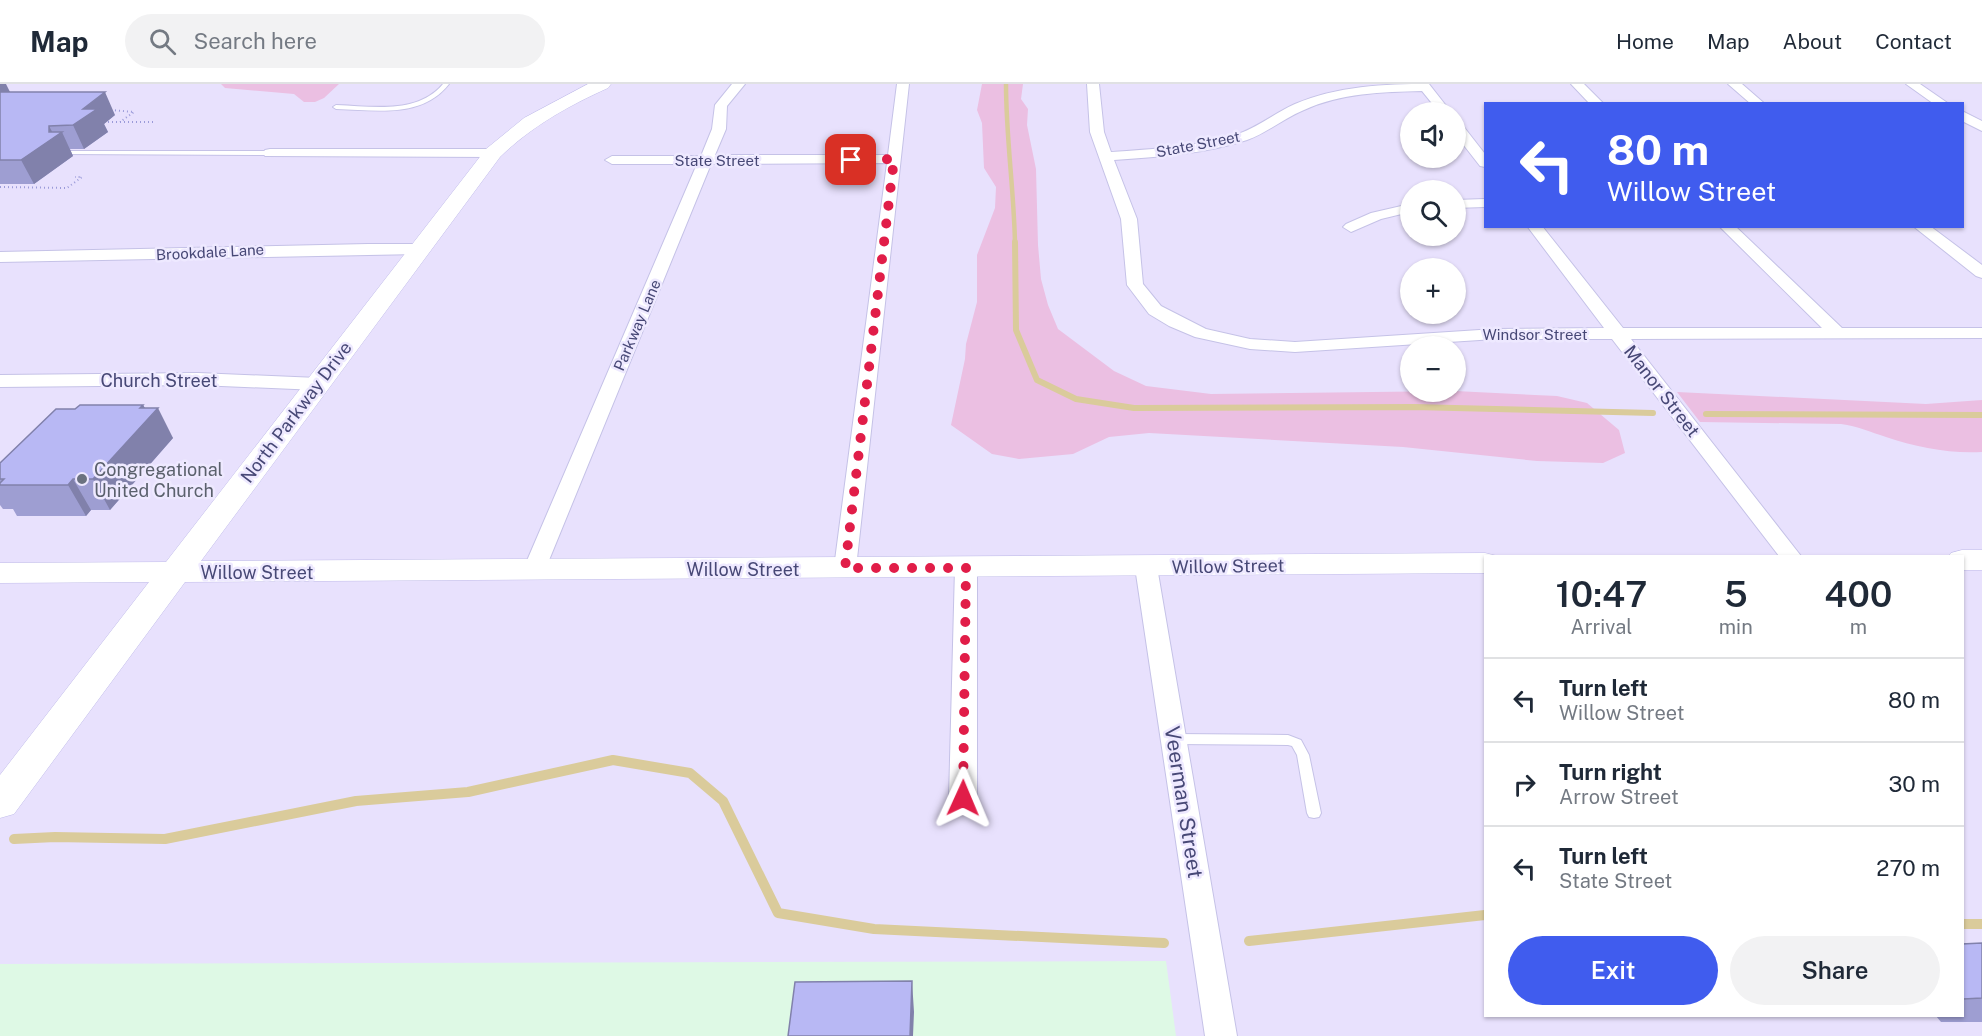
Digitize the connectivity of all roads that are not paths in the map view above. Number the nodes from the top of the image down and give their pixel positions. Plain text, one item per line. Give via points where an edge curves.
1 (446, 84) edge
2 (602, 84) edge
3 (739, 84) edge
4 (903, 84) edge
5 (1093, 84) edge
6 (1577, 84) edge
7 (1734, 84) edge
8 (1912, 84) edge
9 (1424, 86) edge
10 (1437, 102) edge
11 (1596, 102) edge
12 (1756, 102) edge
13 (1940, 102) edge
14 (336, 107) dead end
15 (1964, 116) edge
16 (1981, 126) edge
17 (1466, 139) edge
18 (64, 153) edge
19 (270, 153) joint
20 (493, 153) junction
21 (1105, 157) junction
22 (894, 159) junction
23 (612, 160) dead end
24 (706, 160) junction
25 (1484, 163) edge
26 (1484, 203) edge
27 (1466, 204) edge
28 (1400, 210) edge
29 (1351, 227) dead end
30 (1536, 228) edge
31 (1728, 228) edge
32 (1923, 228) edge
33 (420, 249) junction
34 (0, 257) edge
35 (1982, 273) edge
36 (1837, 333) junction
37 (1982, 333) edge
38 (1618, 334) junction
39 (0, 381) edge
40 (318, 384) junction
41 (1789, 555) edge
42 (1964, 560) edge
43 (1982, 560) edge
44 (1484, 563) edge
45 (1146, 567) junction
46 (845, 568) junction
47 (966, 568) junction
48 (534, 570) junction
49 (175, 572) junction
50 (0, 573) edge
51 (1174, 739) junction
52 (963, 798) dead end
53 (0, 803) edge
54 (1314, 813) dead end
55 (1221, 1036) edge

1 - 14 lane via 420,105
2 - 20 main road, North Parkway Drive via 538,116
3 - 24 street, Parkway Lane via 721,105 719,129
4 - 22 street
5 - 21 street, Windsor Street via 1097,132
6 - 11 street
7 - 12 street
8 - 13 street
9 - 10 street
9 - 21 street, State Street via 1334,95 1227,141 1172,152
15 - 16 street
17 - 25 street
18 - 19 lane
19 - 20 street
20 - 33 main road, North Parkway Drive
21 - 38 street, Windsor Street via 1129,219 1132,273 1138,291 1155,310 1201,333 1283,347 1450,335
22 - 24 street, State Street
22 - 46 street
23 - 24 street, State Street
24 - 48 street, Parkway Lane
26 - 27 street
28 - 29 street
30 - 38 street, Manor Street
31 - 36 street
32 - 35 street
33 - 34 street, Brookdale Lane
33 - 40 main road, North Parkway Drive
36 - 37 street, Windsor Street
36 - 38 street, Windsor Street
38 - 41 street, Manor Street
39 - 40 street, Church Street
40 - 49 main road, North Parkway Drive
42 - 43 main road
44 - 45 main road, Willow Street
45 - 47 main road, Willow Street
45 - 51 street, Veerman Street
46 - 47 main road, Willow Street
46 - 48 main road, Willow Street
47 - 52 street
48 - 49 main road, Willow Street
49 - 50 main road, Willow Street
49 - 53 main road, North Parkway Drive
51 - 54 lane via 1297,743
51 - 55 street, Veerman Street

